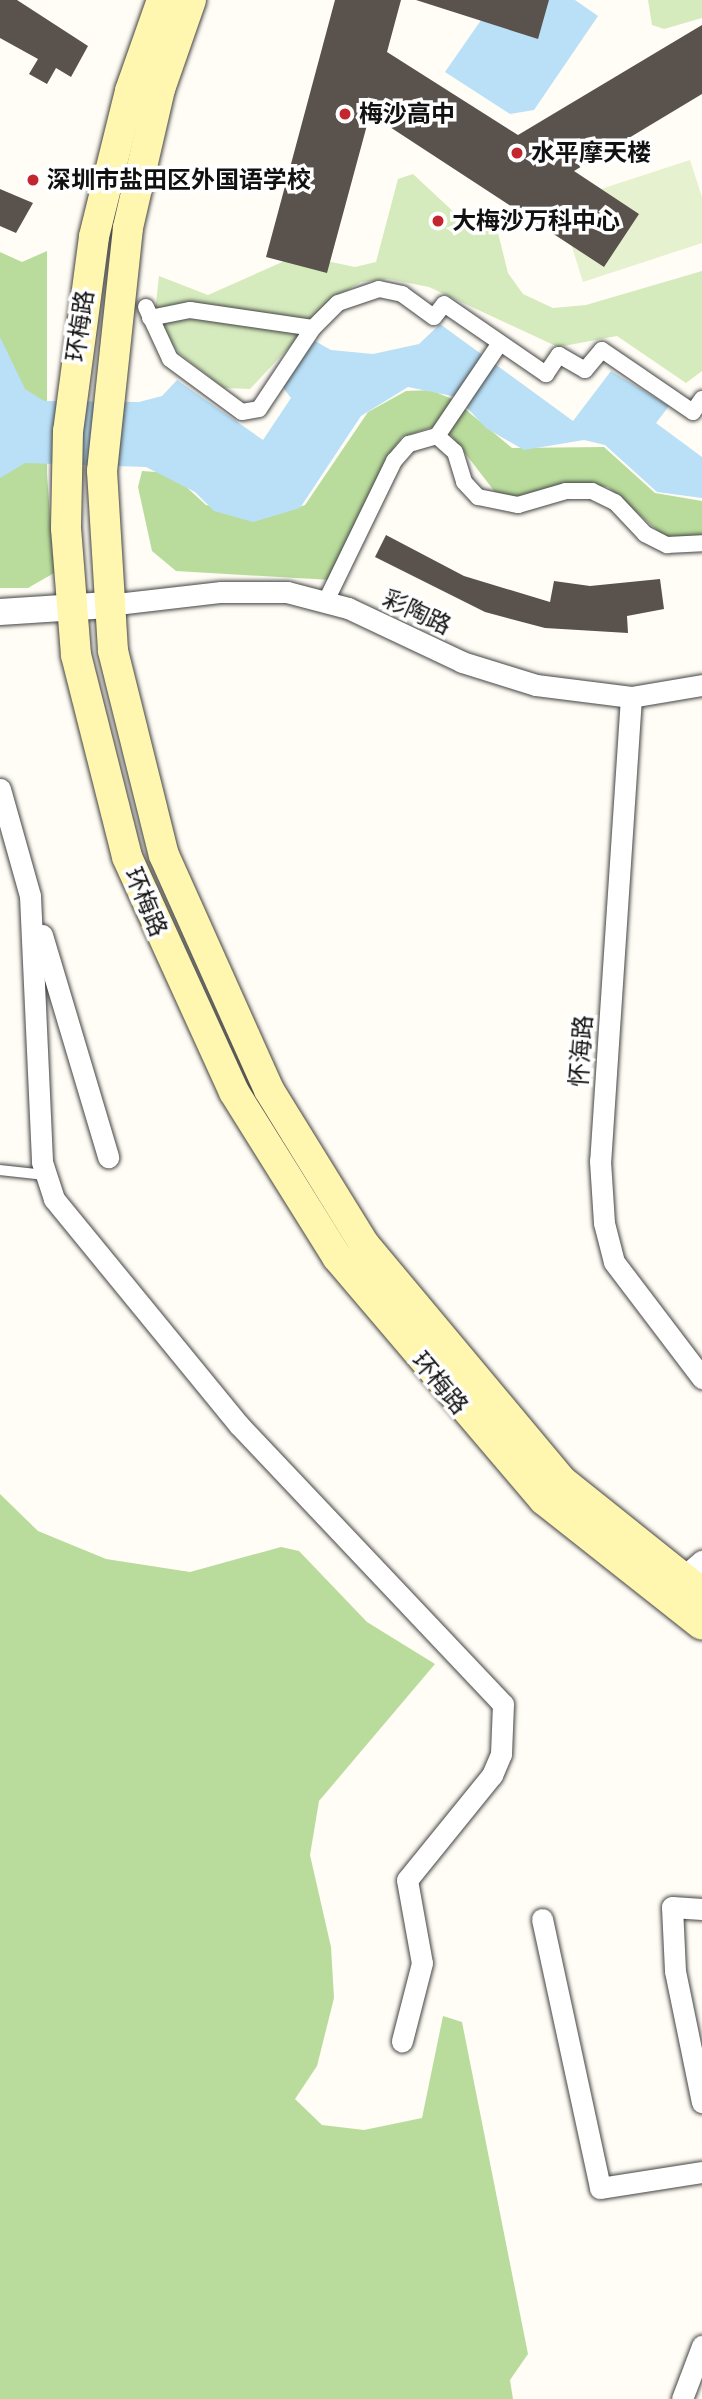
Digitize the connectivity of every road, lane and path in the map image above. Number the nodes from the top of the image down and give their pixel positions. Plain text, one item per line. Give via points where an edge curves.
1 (162, 0) edge
2 (191, 0) edge
3 (313, 328) junction
4 (500, 344) junction
5 (702, 399) edge
6 (437, 436) junction
7 (702, 543) edge
8 (326, 601) junction
9 (108, 605) junction
10 (70, 608) junction
11 (0, 612) edge
12 (702, 685) edge
13 (631, 697) junction
14 (0, 789) edge
15 (10, 856) edge
16 (30, 896) junction
17 (108, 1157) dead end
18 (0, 1170) edge
19 (45, 1175) junction
20 (702, 1378) edge
21 (687, 1582) edge
22 (702, 1625) edge
23 (702, 1909) edge
24 (542, 1919) dead end
25 (402, 2041) dead end
26 (702, 2102) edge
27 (702, 2172) edge
28 (702, 2347) edge
29 (682, 2399) edge

1 - 10 main road, 环梅路 via 110,164 73,386 67,471
2 - 9 main road, 环梅路 via 142,159 108,387 102,471
3 - 3 street via 252,413 190,379 163,350 148,312 190,310
3 - 4 street via 338,303 379,289 402,294 434,317 444,304
4 - 5 street via 546,374 559,355 585,370 602,349 693,412
4 - 6 street
6 - 7 street via 454,452 464,482 497,506 592,491 615,502 645,534 667,545
6 - 8 street via 409,444 394,461
8 - 9 street, 彩陶路 via 248,590
8 - 13 street, 彩陶路 via 511,679
9 - 10 street
9 - 21 main road, 环梅路 via 129,732 164,855 239,1031 302,1150 385,1271 524,1440 582,1499
10 - 11 street
10 - 21 main road, 环梅路 via 90,729 127,857 181,986 267,1153 337,1257 496,1449 568,1521
12 - 13 street, 彩陶路
13 - 20 street, 怀海路 via 600,1161 604,1223 614,1262
14 - 15 street
15 - 16 street
16 - 17 street
16 - 19 street
18 - 19 lane
19 - 25 street via 73,1230 239,1425 503,1704 501,1754 492,1775 407,1880 422,1963
21 - 22 main road, 环梅路
23 - 26 street via 673,1907 675,1971
24 - 27 street via 600,2188
28 - 29 street

